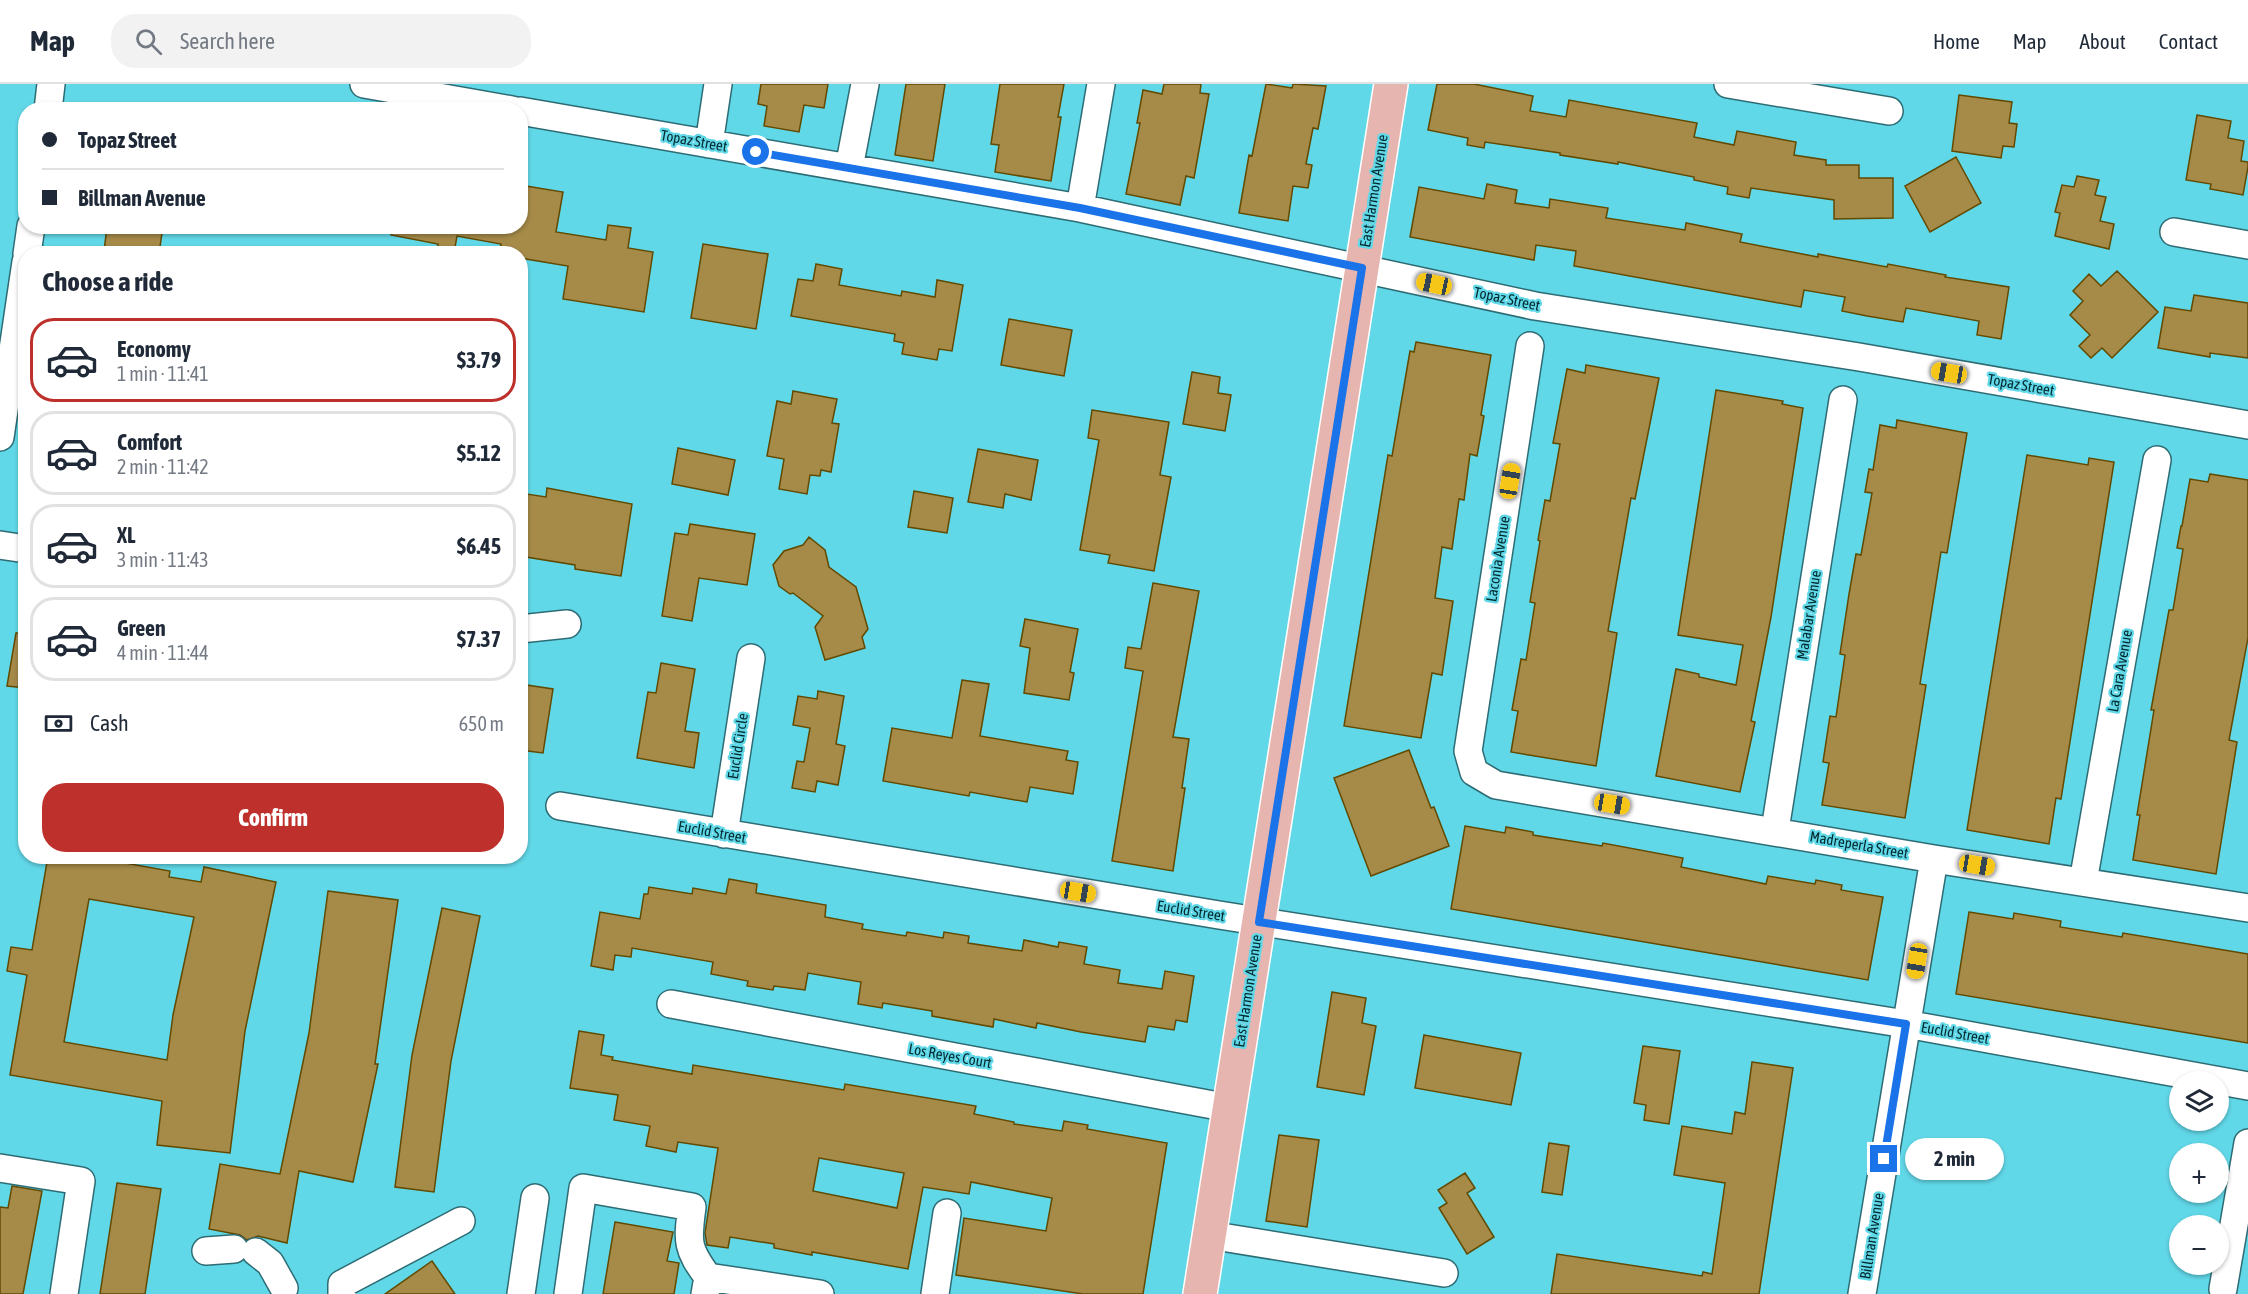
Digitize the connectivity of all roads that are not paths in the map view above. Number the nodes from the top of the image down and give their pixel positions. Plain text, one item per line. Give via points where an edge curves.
1 (51, 84) edge
2 (364, 84) edge
3 (718, 84) edge
4 (865, 84) edge
5 (1101, 84) edge
6 (1390, 84) edge
7 (1728, 84) edge
8 (49, 102) edge
9 (466, 102) edge
10 (1889, 111) dead end
11 (528, 112) edge
12 (709, 144) junction
13 (849, 168) junction
14 (1080, 208) junction
15 (2174, 232) dead end
16 (2248, 245) edge
17 (1362, 268) junction
18 (18, 316) edge
19 (1530, 346) dead end
20 (1843, 400) dead end
21 (2248, 424) edge
22 (0, 437) edge
23 (2157, 460) dead end
24 (0, 544) edge
25 (18, 547) edge
26 (567, 624) dead end
27 (528, 628) edge
28 (751, 658) dead end
29 (1474, 772) joint
30 (560, 806) dead end
31 (1775, 830) junction
32 (724, 834) junction
33 (1934, 859) junction
34 (2083, 882) junction
35 (2248, 908) edge
36 (1259, 922) junction
37 (671, 1004) dead end
38 (1906, 1024) junction
39 (2248, 1086) edge
40 (1229, 1108) junction
41 (2247, 1156) edge
42 (0, 1168) edge
43 (535, 1198) dead end
44 (947, 1213) dead end
45 (461, 1221) dead end
46 (1209, 1235) junction
47 (206, 1251) dead end
48 (1444, 1274) dead end
49 (706, 1286) edge
50 (284, 1287) dead end
51 (2223, 1289) dead end
52 (773, 1291) edge
53 (64, 1294) edge
54 (342, 1294) edge
55 (521, 1294) edge
56 (568, 1294) edge
57 (820, 1294) edge
58 (935, 1294) edge
59 (1200, 1294) edge
60 (1862, 1294) edge

1 - 8 street
2 - 9 street
3 - 12 street
4 - 13 street
5 - 14 street
6 - 17 main road, East Harmon Avenue
7 - 10 street
11 - 12 street, Topaz Street
12 - 13 street, Topaz Street
13 - 14 street, Topaz Street
14 - 17 street, Topaz Street
15 - 16 street
17 - 21 street, Topaz Street via 1535,306
17 - 36 main road, East Harmon Avenue
18 - 22 street
19 - 29 street, Laconia Avenue via 1468,751
20 - 31 street, Malabar Avenue
23 - 34 street, La Cara Avenue
24 - 25 street
26 - 27 street
28 - 32 street, Euclid Circle
29 - 31 street, Madreperla Street via 1496,785
30 - 32 street, Euclid Street
31 - 33 street, Madreperla Street
32 - 36 street, Euclid Street
33 - 34 street, Madreperla Street
33 - 38 street, Billman Avenue
34 - 35 street, Madreperla Street
36 - 38 street, Euclid Street
36 - 40 main road, East Harmon Avenue
37 - 40 street, Los Reyes Court
38 - 39 street, Euclid Street
38 - 60 street, Billman Avenue
40 - 46 main road, East Harmon Avenue
41 - 51 street
42 - 53 street via 81,1181
43 - 55 street
44 - 58 street
45 - 54 street via 342,1284
46 - 48 street
46 - 59 main road, East Harmon Avenue
47 - 50 street via 245,1250 270,1263
49 - 52 street
49 - 56 street via 692,1255 688,1234 692,1207 583,1188
52 - 57 street

